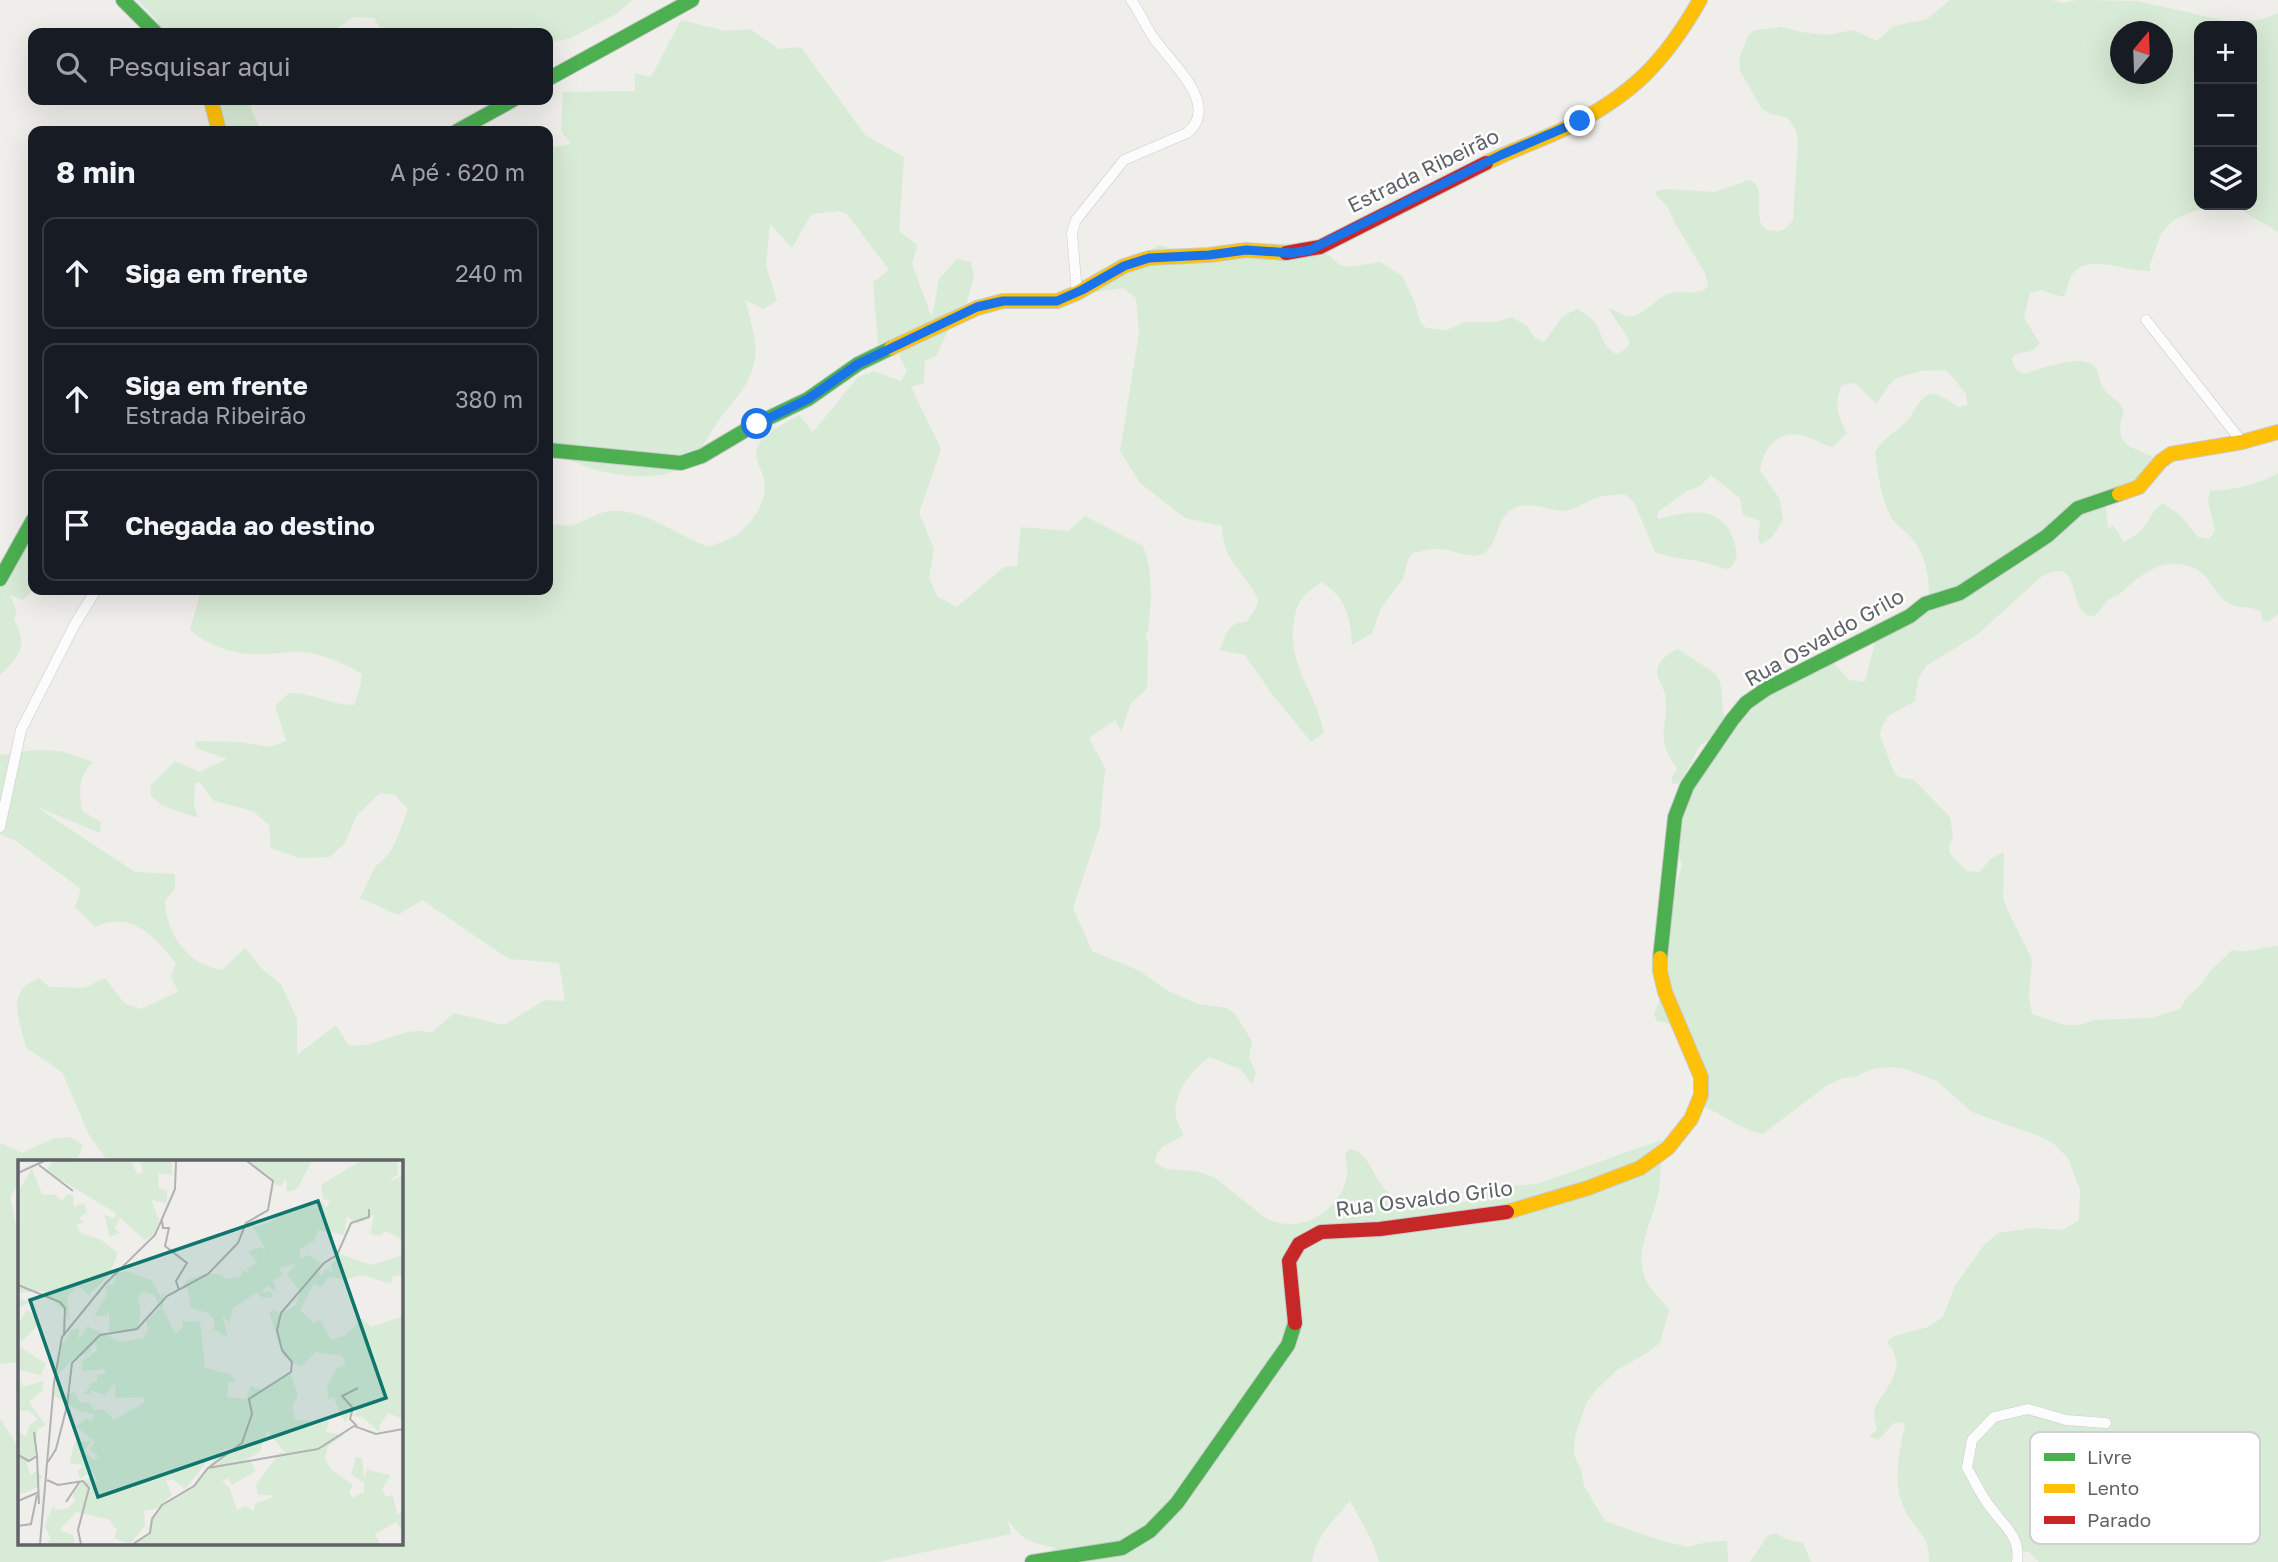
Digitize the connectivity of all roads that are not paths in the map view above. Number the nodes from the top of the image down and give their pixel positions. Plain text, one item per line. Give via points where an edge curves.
1 (123, 0) edge
2 (692, 0) edge
3 (1131, 0) edge
4 (1700, 0) edge
5 (151, 28) edge
6 (553, 76) edge
7 (213, 105) edge
8 (504, 105) edge
9 (218, 126) edge
10 (466, 126) edge
11 (1077, 293) junction
12 (2146, 320) dead end
13 (2278, 432) edge
14 (2242, 442) junction
15 (553, 450) edge
16 (28, 529) edge
17 (0, 579) edge
18 (93, 595) edge
19 (0, 827) edge
20 (2106, 1423) dead end
21 (1032, 1562) edge
22 (2017, 1562) edge

1 - 5 main road
2 - 6 main road
3 - 11 street via 1191,87 1198,117 1187,134 1124,160 1080,214 1072,233
4 - 11 main road, Estrada Ribeirão via 1664,58 1608,106 1325,244 1299,252 1246,250 1149,258 1124,266
7 - 9 main road
8 - 10 main road
11 - 15 main road, Estrada Ribeirão via 1053,301 995,302 953,318 858,364 808,399 681,463
12 - 14 street
13 - 14 main road, Rua Osvaldo Grilo
14 - 21 main road, Rua Osvaldo Grilo via 2171,454 2139,487 2078,508 2047,536 1960,593 1925,604 1746,703 1687,786 1675,817 1660,971 1701,1077 1701,1095 1668,1148 1640,1168 1512,1211 1321,1232 1309,1238 1289,1261 1295,1325 1288,1345 1177,1503 1150,1531 1122,1548
16 - 17 main road
18 - 19 street via 21,730
20 - 22 street via 2066,1420 2028,1409 1994,1417 1972,1440 1967,1468 1990,1507 2013,1533

